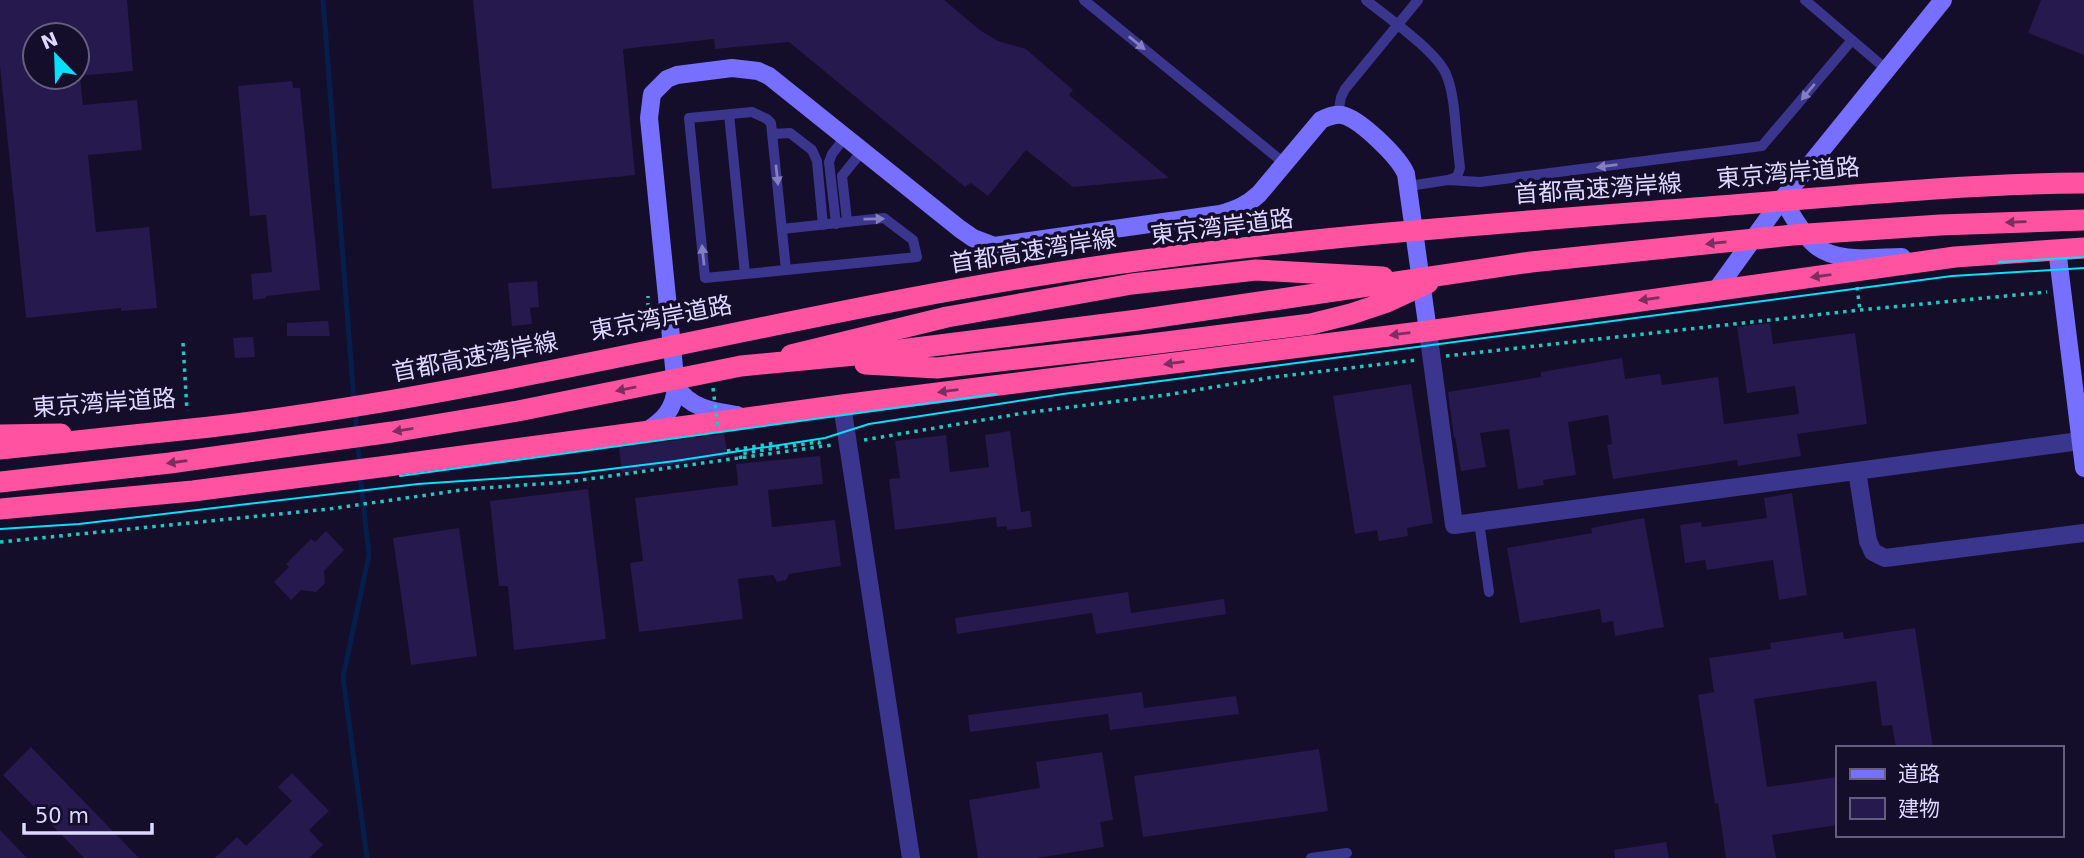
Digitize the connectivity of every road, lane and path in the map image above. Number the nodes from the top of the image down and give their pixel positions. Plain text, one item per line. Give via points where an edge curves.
1 (1084, 0) edge
2 (1366, 0) edge
3 (1419, 0) edge
4 (1805, 0) edge
5 (1942, 0) edge
6 (1852, 40) junction
7 (1886, 69) junction
8 (729, 114) junction
9 (1338, 114) junction
10 (773, 134) junction
11 (846, 136) junction
12 (863, 150) junction
13 (1284, 163) junction
14 (1448, 180) junction
15 (2084, 181) edge
16 (1409, 186) junction
17 (1782, 199) junction
18 (2084, 220) edge
19 (841, 222) junction
20 (823, 225) junction
21 (782, 229) junction
22 (1415, 231) junction
23 (2084, 248) edge
24 (2057, 249) junction
25 (1955, 257) junction
26 (1511, 264) junction
27 (1474, 269) junction
28 (786, 270) junction
29 (745, 274) junction
30 (1382, 277) junction
31 (1430, 282) junction
32 (1717, 289) junction
33 (2062, 290) junction
34 (1427, 331) junction
35 (673, 342) junction
36 (883, 352) junction
37 (802, 357) junction
38 (1431, 358) junction
39 (676, 387) junction
40 (842, 405) junction
41 (755, 417) junction
42 (644, 432) junction
43 (0, 435) edge
44 (0, 440) edge
45 (76, 440) junction
46 (2080, 441) junction
47 (847, 443) junction
48 (820, 447) junction
49 (776, 448) junction
50 (0, 449) edge
51 (727, 451) dead end
52 (741, 459) junction
53 (2084, 468) edge
54 (1857, 471) junction
55 (0, 482) edge
56 (0, 509) edge
57 (1479, 522) junction
58 (2084, 533) edge
59 (0, 542) edge
60 (1489, 592) dead end
61 (1347, 853) dead end
62 (911, 858) edge
63 (1311, 858) edge

1 -> 13 lane
2 - 14 lane, bridge via 1443,67 1458,150 1459,173
3 - 9 lane via 1345,89
4 - 6 lane
5 - 7 street
6 - 7 lane
6 -> 14 lane via 1762,146 1480,182
7 - 17 street
8 - 10 lane via 756,113 770,121
8 - 29 lane
29 -> 8 lane via 705,278 689,118
9 - 13 street via 1321,120
9 - 16 street via 1355,121 1397,158
10 - 20 lane via 790,133 815,153
10 -> 21 lane
11 - 12 street
11 - 19 lane via 830,159
11 - 35 street via 779,82 758,71 732,68 677,75 652,94 649,118
12 - 13 street via 973,238 994,246 1220,214 1247,205
12 - 19 lane via 842,176
14 - 16 lane
15 - 17 highway, 東京湾岸道路
15 - 45 highway, 首都高速湾岸線, bridge via 1531,221 1115,264 901,299 388,401 213,427
16 - 22 street
17 - 22 highway, 東京湾岸道路
17 - 25 street via 1813,244 1832,254
17 - 32 street
18 -> 26 highway, bridge via 1793,235
19 - 20 lane
19 -> 28 lane via 888,219 913,240 917,257
20 - 21 lane
21 - 28 lane
22 - 34 street
22 - 35 highway, 東京湾岸道路 via 1113,265
23 - 24 highway
24 - 25 highway
24 - 33 street
25 -> 32 highway
26 - 27 highway, bridge
26 - 30 highway, bridge
27 - 31 highway, bridge
27 - 36 highway, bridge via 1138,320
28 - 29 lane
30 - 36 highway, bridge via 1266,288 955,334
30 - 37 highway via 1256,270 1132,284 947,317
31 - 36 highway, bridge via 1309,309 992,354
31 - 37 highway, bridge via 1387,302 1311,324 1155,344 937,369
32 -> 34 highway
33 - 38 path
33 - 46 street
34 - 38 street
34 -> 40 highway
35 - 39 street
35 - 43 highway, 東京湾岸道路 via 289,411 115,431
36 - 37 highway, bridge
37 -> 55 highway, bridge via 392,432
38 - 47 path via 1024,413
38 - 57 street via 1454,525
39 - 41 street via 705,410
39 - 42 street via 668,414
40 - 41 highway
40 - 47 street
41 - 42 highway
42 - 56 highway via 193,491
44 - 45 highway, bridge
45 - 50 highway, 首都高速湾岸線, bridge
46 - 53 street
46 - 54 street
47 - 48 path
47 - 62 street
48 - 49 path via 818,442
48 - 52 path
49 - 51 path via 776,443
49 - 52 path via 740,454
52 - 59 path via 329,509
54 - 57 street
54 - 58 street via 1868,541 1873,552 1885,558
57 - 60 lane
61 - 63 lane

